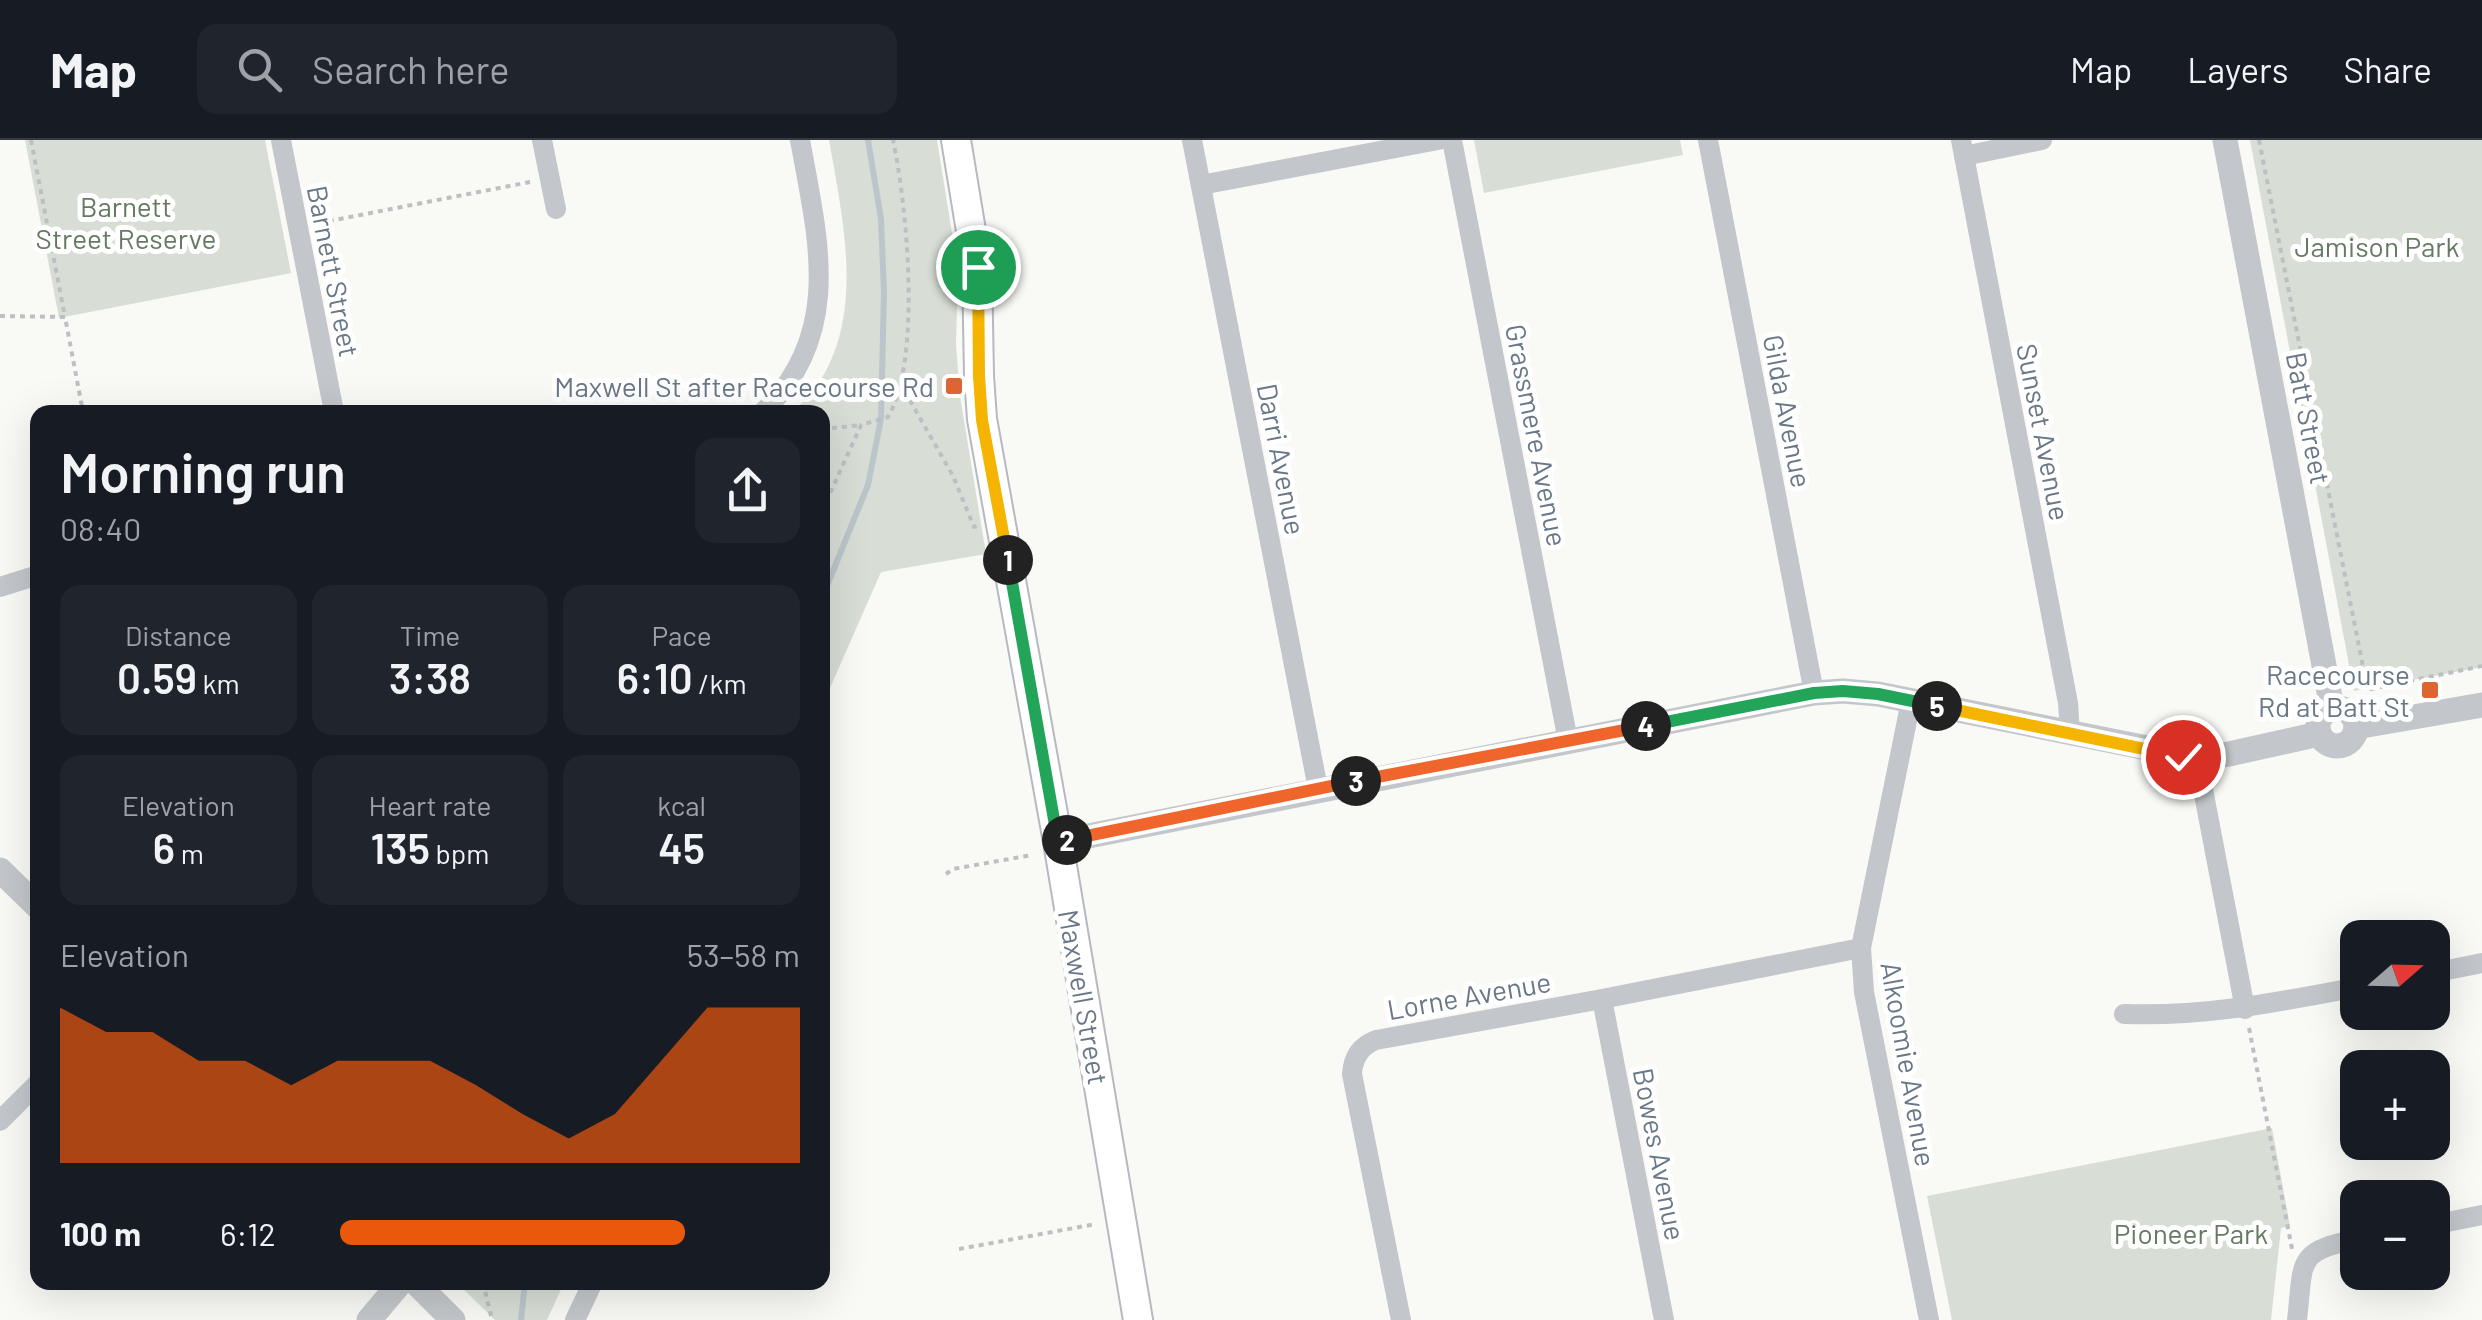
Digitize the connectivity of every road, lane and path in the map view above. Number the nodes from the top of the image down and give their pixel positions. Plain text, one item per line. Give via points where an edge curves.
1 (31, 140) edge
2 (281, 140) edge
3 (542, 140) edge
4 (800, 140) edge
5 (893, 140) edge
6 (956, 140) edge
7 (1192, 140) edge
8 (1438, 140) edge
9 (1452, 140) edge
10 (1708, 140) edge
11 (2042, 140) edge
12 (2226, 140) edge
13 (2259, 140) edge
14 (1962, 148) edge
15 (550, 178) junction
16 (1201, 185) junction
17 (556, 209) dead end
18 (298, 227) junction
19 (0, 316) edge
20 (65, 317) junction
21 (900, 383) junction
22 (81, 405) edge
23 (333, 405) edge
24 (770, 405) edge
25 (862, 425) junction
26 (830, 428) edge
27 (830, 494) edge
28 (1002, 522) junction
29 (30, 578) edge
30 (0, 587) edge
31 (2482, 666) edge
32 (1814, 693) junction
33 (1912, 701) junction
34 (2482, 705) edge
35 (2332, 708) junction
36 (2356, 726) junction
37 (2070, 734) junction
38 (2319, 734) junction
39 (1568, 741) junction
40 (2197, 758) junction
41 (1318, 789) junction
42 (1058, 842) junction
43 (1032, 855) dead end
44 (0, 870) edge
45 (946, 874) dead end
46 (30, 899) edge
47 (1861, 948) junction
48 (2482, 963) edge
49 (2450, 969) edge
50 (2340, 990) edge
51 (1602, 999) junction
52 (2245, 1008) junction
53 (2124, 1014) dead end
54 (30, 1092) edge
55 (0, 1121) edge
56 (2482, 1216) edge
57 (2450, 1222) edge
58 (1096, 1224) dead end
59 (2340, 1242) edge
60 (959, 1250) dead end
61 (2303, 1273) junction
62 (395, 1290) edge
63 (423, 1290) edge
64 (485, 1290) edge
65 (589, 1290) edge
66 (369, 1320) edge
67 (453, 1320) edge
68 (492, 1320) edge
69 (575, 1320) edge
70 (1138, 1320) edge
71 (1400, 1320) edge
72 (1664, 1320) edge
73 (1929, 1320) edge
74 (2297, 1320) edge

1 - 20 path
2 - 18 street, Barnett Street
3 - 15 street
4 - 24 street via 819,290 808,349
5 - 21 path via 907,234
6 - 28 main road, Maxwell Street via 978,267 982,420
7 - 16 street, Darri Avenue
8 - 16 street
9 - 39 street, Grassmere Avenue
10 - 32 street, Gilda Avenue
11 - 14 street
12 - 35 street, Batt Street
13 - 31 path via 2366,682 2370,688
14 - 37 street, Sunset Avenue
15 - 17 street
15 - 18 path
16 - 41 street, Darri Avenue
18 - 23 street, Barnett Street
19 - 20 path
20 - 22 path
21 - 25 path via 888,417
21 - 28 path via 974,527
25 - 26 path
25 - 27 path
28 - 42 main road, Maxwell Street
29 - 30 street
32 - 33 street
32 - 39 street
33 - 37 street
33 - 47 street, Alkoomie Avenue
34 - 36 street
35 - 36 street via 2348,712
35 - 38 street via 2318,721
36 - 38 street via 2340,746
37 - 40 street
38 - 40 street
39 - 41 street
40 - 52 street
41 - 42 street
42 - 70 main road, Maxwell Street
43 - 45 path
44 - 46 street
47 - 51 street, Lorne Avenue
47 - 73 street, Alkoomie Avenue
48 - 49 street
50 - 52 street
51 - 71 street, Lorne Avenue via 1376,1040 1358,1054 1352,1074
51 - 72 street, Bowes Avenue
52 - 53 street
52 - 61 path via 2294,1259
54 - 55 street
56 - 57 street
58 - 60 path
59 - 61 street via 2315,1250
61 - 74 street
62 - 66 street
63 - 67 street
64 - 68 path
65 - 69 street

